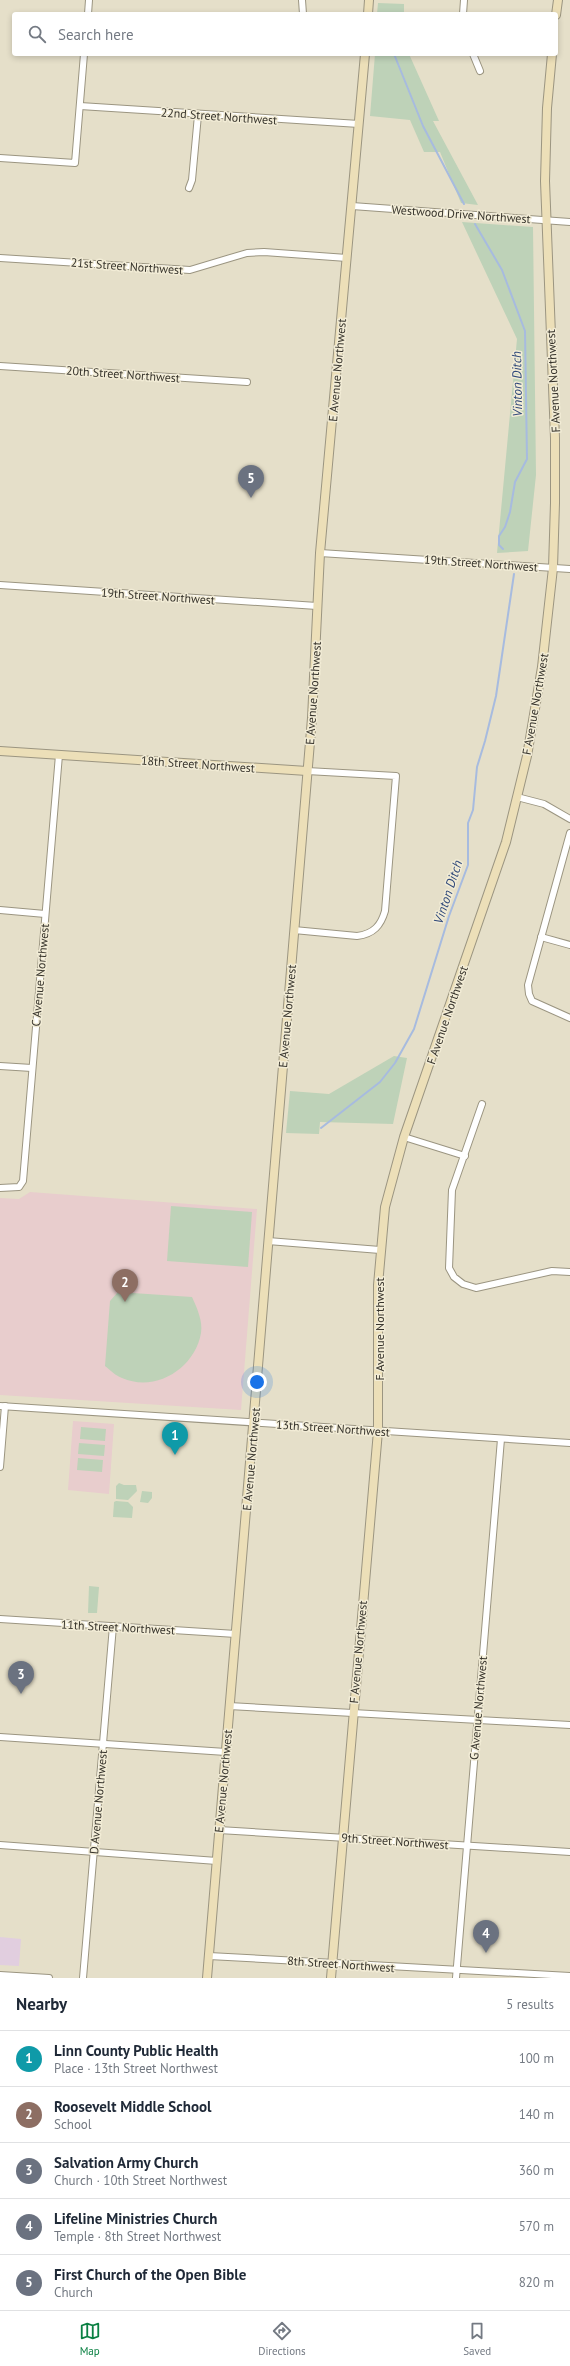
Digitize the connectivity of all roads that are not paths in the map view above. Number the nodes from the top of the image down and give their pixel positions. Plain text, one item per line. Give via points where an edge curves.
1 (89, 0) edge
2 (302, 0) edge
3 (369, 0) edge
4 (464, 0) edge
5 (558, 0) edge
6 (88, 12) edge
7 (303, 12) edge
8 (368, 12) edge
9 (463, 12) edge
10 (556, 12) edge
11 (84, 56) edge
12 (364, 56) edge
13 (474, 56) edge
14 (552, 56) edge
15 (480, 71) dead end
16 (80, 106) junction
17 (198, 115) junction
18 (359, 124) junction
19 (0, 158) edge
20 (189, 188) dead end
21 (352, 206) junction
22 (546, 221) junction
23 (570, 222) edge
24 (0, 258) edge
25 (347, 258) junction
26 (0, 366) edge
27 (247, 382) dead end
28 (320, 553) junction
29 (553, 568) junction
30 (570, 570) edge
31 (0, 585) edge
32 (316, 606) junction
33 (0, 751) edge
34 (59, 755) junction
35 (307, 771) junction
36 (517, 797) junction
37 (570, 818) edge
38 (570, 833) edge
39 (0, 910) edge
40 (45, 914) junction
41 (294, 930) junction
42 (541, 937) junction
43 (570, 944) edge
44 (570, 1018) edge
45 (0, 1066) edge
46 (32, 1068) junction
47 (482, 1104) dead end
48 (404, 1137) junction
49 (464, 1156) junction
50 (0, 1188) edge
51 (268, 1241) junction
52 (380, 1250) junction
53 (570, 1272) edge
54 (3, 1406) edge
55 (254, 1422) junction
56 (378, 1430) junction
57 (501, 1439) junction
58 (570, 1443) edge
59 (0, 1467) edge
60 (0, 1619) edge
61 (113, 1626) junction
62 (236, 1634) junction
63 (229, 1706) junction
64 (353, 1712) junction
65 (477, 1721) junction
66 (570, 1725) edge
67 (0, 1737) edge
68 (103, 1744) junction
69 (226, 1752) junction
70 (219, 1830) junction
71 (344, 1838) junction
72 (0, 1845) edge
73 (467, 1846) junction
74 (94, 1852) junction
75 (570, 1852) edge
76 (216, 1861) junction
77 (209, 1956) junction
78 (332, 1963) junction
79 (456, 1971) junction
80 (0, 1975) edge
81 (570, 1976) edge
82 (49, 1978) edge
83 (83, 1978) edge
84 (207, 1978) edge
85 (331, 1978) edge
86 (456, 1978) edge

1 - 6 street
2 - 7 street
3 - 8 street
4 - 9 street
5 - 10 street
11 - 16 street
12 - 18 street, E Avenue Northwest
13 - 15 street
14 - 22 street, F Avenue Northwest via 546,108
16 - 17 street, 22nd Street Northwest
16 - 19 street via 75,163
17 - 18 street, 22nd Street Northwest
17 - 20 street
18 - 21 street, E Avenue Northwest
21 - 22 street, Westwood Drive Northwest
21 - 25 street, E Avenue Northwest
22 - 23 street, Westwood Drive Northwest
22 - 29 street, F Avenue Northwest via 555,438
24 - 25 street, 21st Street Northwest via 190,270 259,252
25 - 28 street, E Avenue Northwest
26 - 27 street, 20th Street Northwest
28 - 29 street, 19th Street Northwest
28 - 32 street, E Avenue Northwest
29 - 30 street, 19th Street Northwest
29 - 36 street, F Avenue Northwest via 538,696
31 - 32 street, 19th Street Northwest
32 - 35 street, E Avenue Northwest via 316,663
33 - 34 street, 18th Street Northwest
34 - 35 street, 18th Street Northwest
34 - 40 street, C Avenue Northwest
35 - 41 street, E Avenue Northwest
35 - 41 street, 18th Street Northwest via 396,776 385,911 382,923 366,935
36 - 37 street via 544,804
36 - 48 street, F Avenue Northwest via 506,842
38 - 42 street
39 - 40 street
40 - 46 street, C Avenue Northwest
41 - 51 street, E Avenue Northwest
42 - 43 street
42 - 44 street via 528,985 529,994 532,1001
45 - 46 street
46 - 50 street, C Avenue Northwest via 23,1181 19,1187
47 - 49 street
48 - 49 street
48 - 52 street, F Avenue Northwest via 385,1207
49 - 53 street via 452,1190 449,1268 454,1277 463,1284 476,1288 552,1271
51 - 52 street
51 - 55 street, E Avenue Northwest
52 - 56 street, F Avenue Northwest
54 - 55 street, 13th Street Northwest
54 - 59 street
55 - 56 street, 13th Street Northwest
55 - 62 street, E Avenue Northwest
56 - 57 street, 13th Street Northwest
56 - 64 street, F Avenue Northwest
57 - 58 street, 13th Street Northwest
57 - 65 street, G Avenue Northwest
60 - 61 street, 11th Street Northwest
61 - 62 street, 11th Street Northwest
61 - 68 street, D Avenue Northwest
62 - 63 street, E Avenue Northwest
63 - 64 street
63 - 69 street, E Avenue Northwest
64 - 65 street
64 - 71 street, F Avenue Northwest
65 - 66 street
65 - 73 street, G Avenue Northwest
67 - 68 street
68 - 69 street
68 - 74 street, D Avenue Northwest
69 - 70 street, E Avenue Northwest
70 - 71 street, 9th Street Northwest
70 - 76 street, E Avenue Northwest
71 - 73 street, 9th Street Northwest
71 - 78 street, F Avenue Northwest
72 - 74 street
73 - 75 street, 9th Street Northwest
73 - 79 street, G Avenue Northwest
74 - 76 street
74 - 83 street, D Avenue Northwest
76 - 77 street, E Avenue Northwest
77 - 78 street, 8th Street Northwest
77 - 84 street, E Avenue Northwest
78 - 79 street, 8th Street Northwest
78 - 85 street, F Avenue Northwest
79 - 81 street, 8th Street Northwest
79 - 86 street, G Avenue Northwest
80 - 82 street

